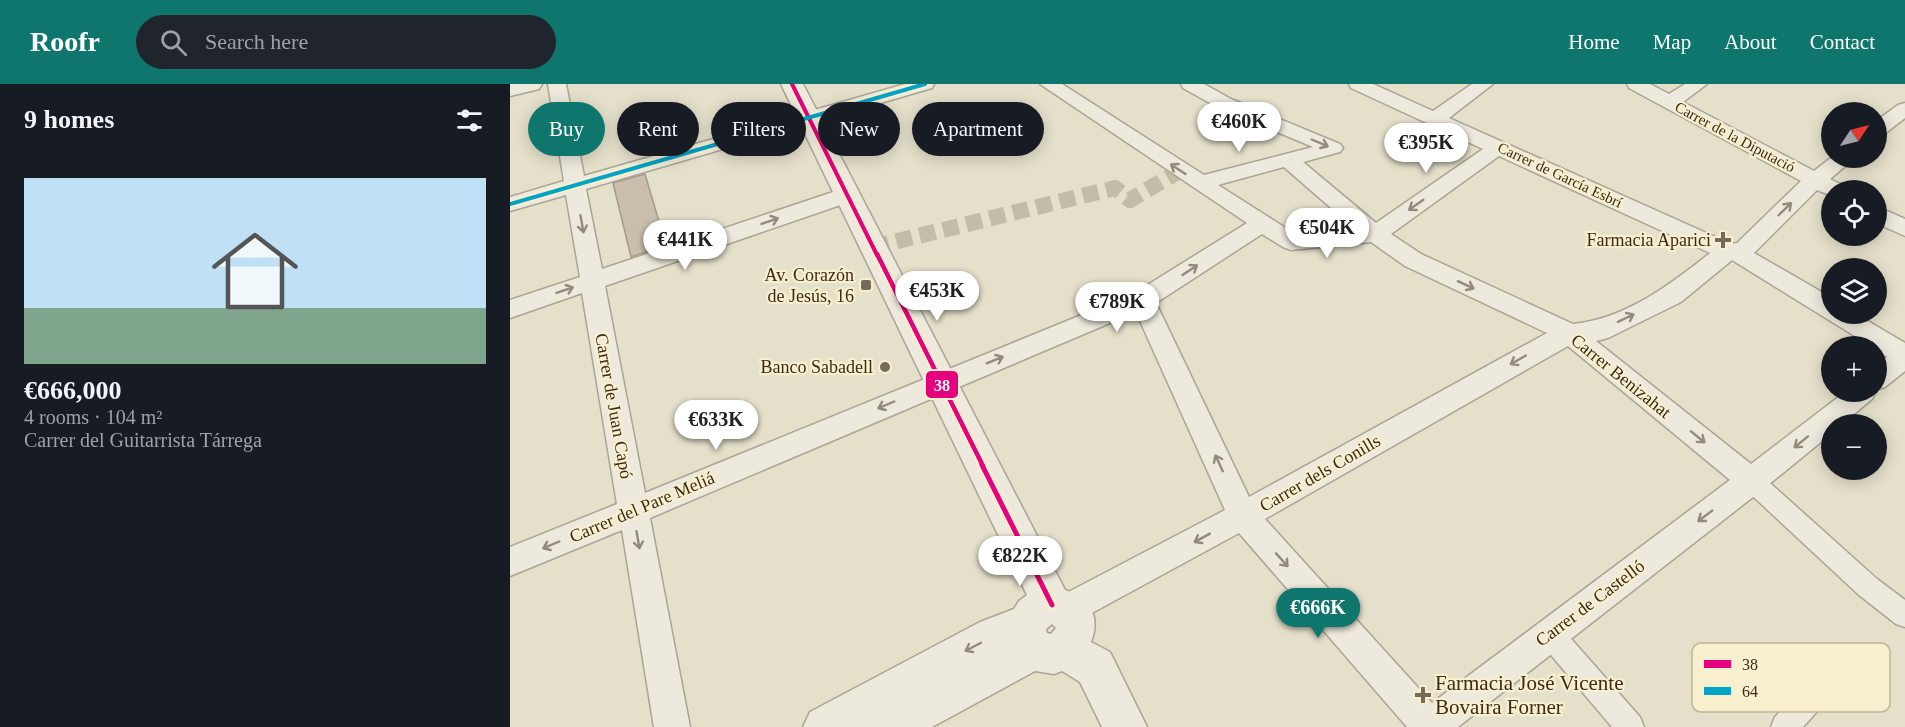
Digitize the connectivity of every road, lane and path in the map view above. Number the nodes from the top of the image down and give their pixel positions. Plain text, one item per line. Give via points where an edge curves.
1 (531, 84) edge
2 (557, 84) edge
3 (792, 84) edge
4 (925, 84) edge
5 (1049, 84) edge
6 (1190, 84) edge
7 (1358, 84) edge
8 (1484, 84) edge
9 (1636, 84) edge
10 (1698, 84) edge
11 (510, 89) edge
12 (1670, 102) junction
13 (1905, 109) edge
14 (808, 117) junction
15 (1436, 118) junction
16 (1887, 123) edge
17 (1499, 147) junction
18 (1288, 160) junction
19 (1200, 183) junction
20 (1821, 183) edge
21 (575, 185) junction
22 (1821, 188) edge
23 (847, 195) junction
24 (510, 204) edge
25 (1887, 219) edge
26 (1263, 224) junction
27 (1905, 229) edge
28 (1375, 234) junction
29 (1732, 252) junction
30 (592, 281) junction
31 (1142, 300) junction
32 (1821, 304) edge
33 (510, 309) edge
34 (1853, 324) edge
35 (1570, 334) junction
36 (1905, 356) edge
37 (1887, 371) edge
38 (940, 382) junction
39 (1851, 402) edge
40 (1752, 481) junction
41 (633, 511) junction
42 (1243, 516) junction
43 (510, 562) edge
44 (1905, 615) edge
45 (1048, 627) junction
46 (1549, 633) junction
47 (1799, 712) edge
48 (672, 727) edge
49 (825, 727) edge
50 (889, 727) edge
51 (1125, 727) edge
52 (1430, 727) edge
53 (1630, 727) edge
54 (1785, 727) edge

1 - 11 street
2 - 21 street, Carrer de Juan Capó
3 - 14 street
4 - 14 street
19 -> 5 street
6 -> 18 street via 1224,103 1333,148
7 - 15 street, Carrer de García Esbrí
8 - 15 street
9 - 12 street, Carrer de la Diputació
10 - 12 street
12 - 20 street, Carrer de la Diputació
13 - 16 street
14 - 21 street
14 - 23 street
15 - 17 street, Carrer de García Esbrí
17 -> 28 street
17 - 29 street, Carrer de García Esbrí
18 - 19 street
18 - 28 street, Carrer Benizahat
19 - 26 street
21 - 24 street
21 -> 30 street, Carrer de Juan Capó
29 -> 22 street, Carrer dels Conills via 1745,248
30 -> 23 street
23 - 38 street
25 - 27 street
26 - 28 street via 1291,242
31 -> 26 street, Carrer del Pare Meliá
28 -> 35 street, Carrer Benizahat via 1413,260
29 - 32 street, Carrer de García Esbrí
35 -> 29 street, Carrer dels Conills via 1599,331 1672,296
33 -> 30 street
30 - 41 street, Carrer de Juan Capó
38 -> 31 street, Carrer del Pare Meliá
42 -> 31 street
34 - 36 street
35 -> 40 street, Carrer Benizahat
35 -> 42 street, Carrer dels Conills via 1549,342
36 - 37 street
38 -> 41 street, Carrer del Pare Meliá
38 - 45 street
39 -> 40 street, Carrer de Castelló
40 - 44 street
40 -> 46 street, Carrer de Castelló
41 -> 43 street, Carrer del Pare Meliá
41 -> 48 street, Carrer de Juan Capó
42 -> 45 street, Carrer dels Conills via 1096,596
42 -> 52 street
45 -> 49 street via 994,636
45 - 50 street
45 - 51 street via 1095,667
46 - 52 street, Carrer de Castelló
46 - 53 street
47 - 54 street

